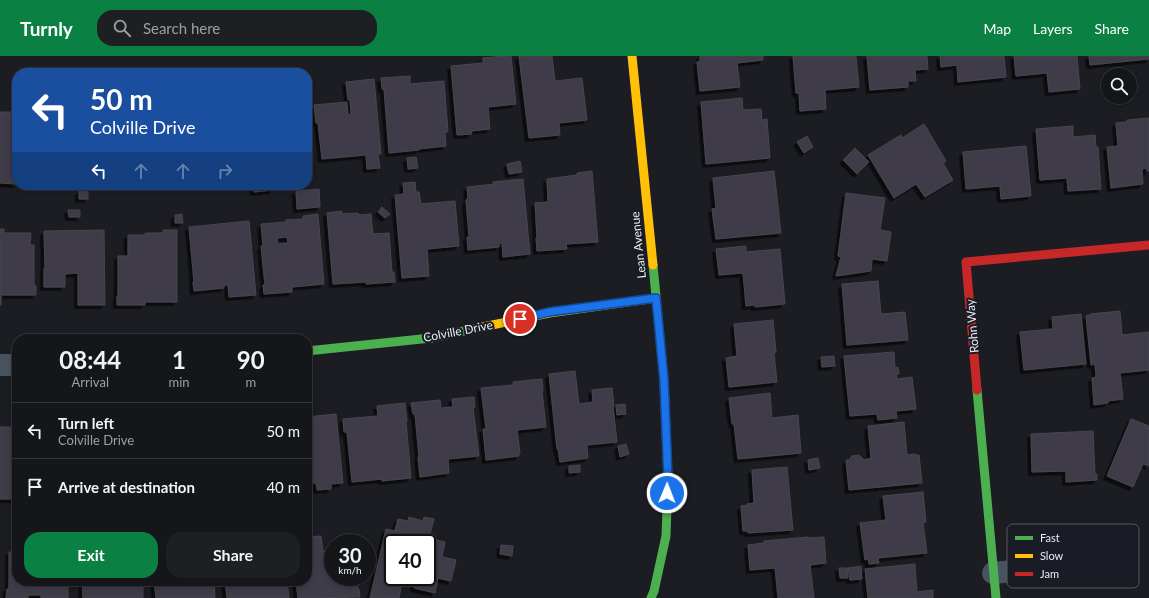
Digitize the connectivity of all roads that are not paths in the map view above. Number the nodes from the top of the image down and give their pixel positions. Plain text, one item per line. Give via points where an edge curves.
1 (632, 56) edge
2 (1149, 245) edge
3 (656, 298) junction
4 (312, 350) edge
5 (0, 365) edge
6 (12, 365) edge
7 (1007, 572) edge
8 (993, 573) junction
9 (651, 598) edge
10 (996, 598) edge

1 - 3 street, Lean Avenue
2 - 8 street, Rohn Way via 966,262
3 - 4 street, Colville Drive via 549,312 431,338
3 - 9 street, Lean Avenue via 664,380 668,479 666,536
5 - 6 street
7 - 8 street
8 - 10 street, Rohn Way

